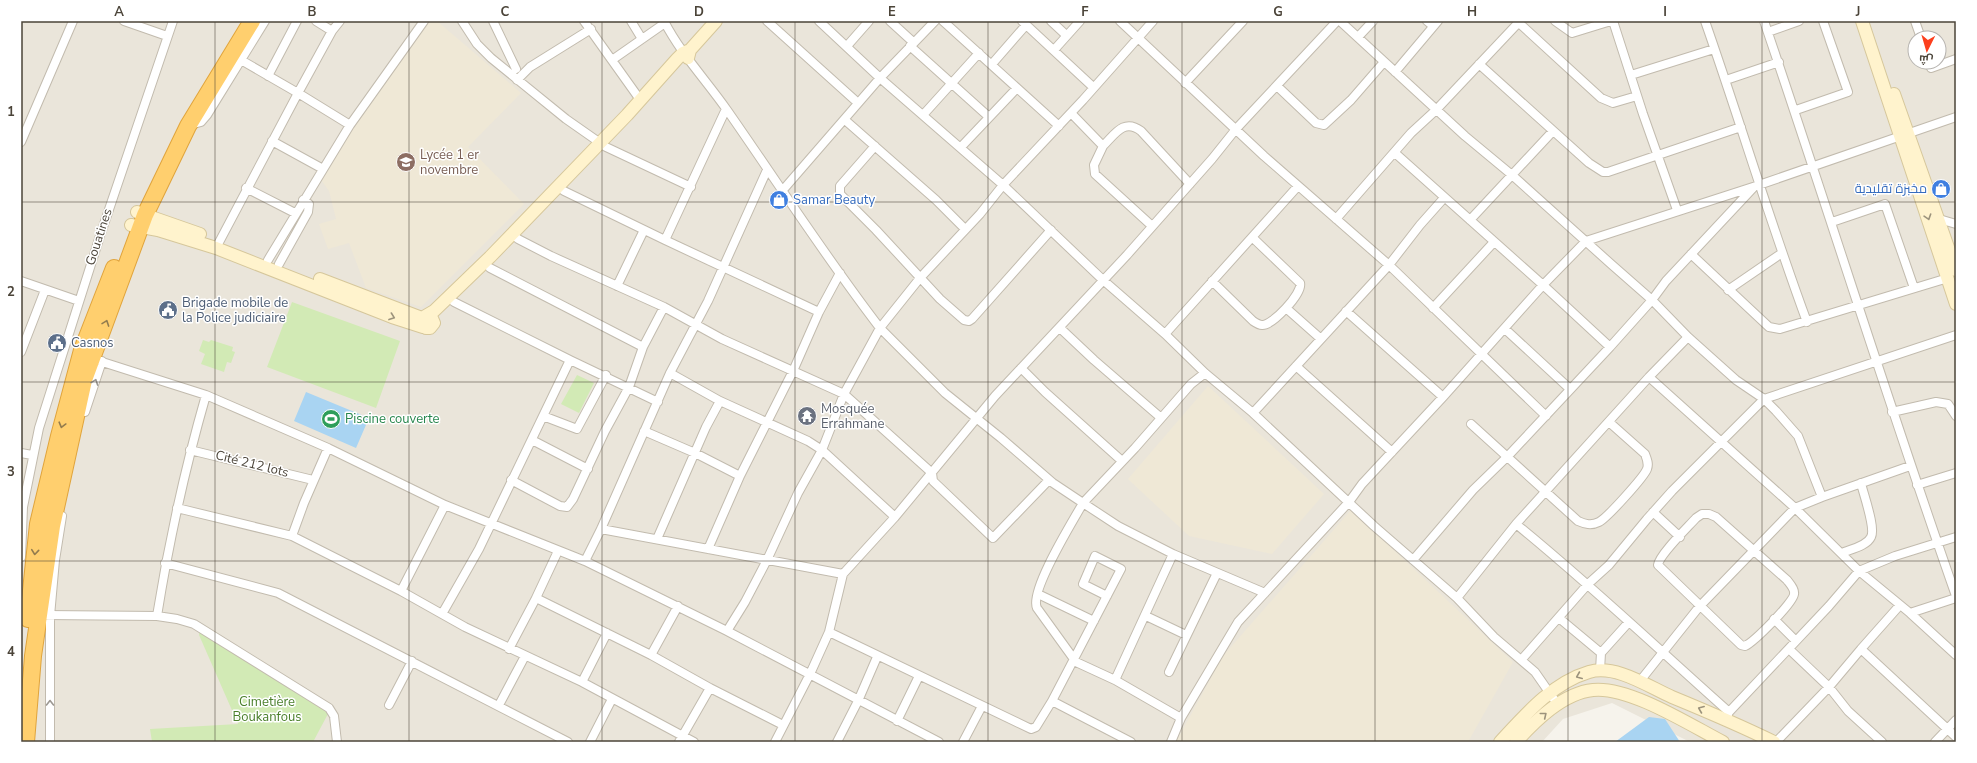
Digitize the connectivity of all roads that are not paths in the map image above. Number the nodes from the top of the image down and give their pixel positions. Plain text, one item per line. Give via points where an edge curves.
1 (73, 21) edge
2 (124, 21) edge
3 (173, 21) edge
4 (243, 21) edge
5 (252, 21) edge
6 (265, 21) edge
7 (297, 21) edge
8 (316, 21) edge
9 (340, 21) edge
10 (424, 21) edge
11 (462, 21) edge
12 (493, 21) edge
13 (584, 21) edge
14 (631, 21) edge
15 (716, 21) edge
16 (767, 21) edge
17 (819, 21) edge
18 (869, 21) edge
19 (890, 21) edge
20 (935, 21) edge
21 (944, 21) edge
22 (1051, 21) edge
23 (1080, 21) edge
24 (1120, 21) edge
25 (1153, 21) edge
26 (1243, 21) edge
27 (1338, 21) edge
28 (1373, 21) edge
29 (1555, 21) edge
30 (1612, 21) edge
31 (1705, 21) edge
32 (1764, 21) edge
33 (1799, 21) edge
34 (1823, 21) edge
35 (1862, 21) edge
36 (1869, 21) edge
37 (665, 22) edge
38 (1519, 22) edge
39 (1024, 23) edge
40 (1432, 23) edge
41 (590, 30) junction
42 (332, 31) junction
43 (1768, 32) junction
44 (1066, 35) junction
45 (167, 36) junction
46 (1358, 37) junction
47 (1138, 38) junction
48 (642, 39) junction
49 (912, 44) junction
50 (847, 46) junction
51 (1714, 49) junction
52 (1054, 50) junction
53 (979, 53) junction
54 (687, 54) junction
55 (241, 60) junction
56 (612, 60) junction
57 (1384, 62) junction
58 (1779, 62) junction
59 (992, 64) junction
60 (1479, 64) junction
61 (530, 67) junction
62 (516, 69) junction
63 (506, 71) junction
64 (1395, 72) junction
65 (1631, 75) junction
66 (268, 76) junction
67 (880, 78) junction
68 (517, 80) junction
69 (1726, 80) junction
70 (951, 82) junction
71 (1185, 84) junction
72 (1277, 86) junction
73 (1093, 87) junction
74 (1017, 88) junction
75 (298, 93) junction
76 (1637, 96) junction
77 (641, 101) junction
78 (858, 103) junction
79 (726, 109) junction
80 (1436, 110) junction
81 (1796, 110) junction
82 (1071, 113) junction
83 (923, 116) junction
84 (989, 117) junction
85 (1956, 117) edge
86 (845, 120) junction
87 (350, 125) junction
88 (188, 126) junction
89 (1059, 126) junction
90 (1741, 127) junction
91 (1236, 129) junction
92 (1553, 131) junction
93 (1904, 134) junction
94 (272, 141) junction
95 (21, 142) edge
96 (603, 145) junction
97 (875, 146) junction
98 (1103, 146) junction
99 (961, 147) junction
100 (1395, 153) junction
101 (1658, 156) junction
102 (1814, 166) junction
103 (323, 169) junction
104 (767, 170) junction
105 (1512, 175) junction
106 (1190, 184) junction
107 (1003, 185) junction
108 (1298, 186) junction
109 (1756, 186) junction
110 (691, 187) junction
111 (246, 188) junction
112 (564, 191) junction
113 (782, 191) junction
114 (1444, 198) junction
115 (303, 200) junction
116 (1677, 210) junction
117 (295, 213) junction
118 (1336, 219) junction
119 (1939, 219) junction
120 (138, 220) junction
121 (1470, 220) junction
122 (1832, 222) junction
123 (1956, 224) edge
124 (1152, 226) junction
125 (965, 229) junction
126 (644, 230) junction
127 (1051, 230) junction
128 (515, 237) junction
129 (1253, 238) junction
130 (665, 240) junction
131 (1586, 240) junction
132 (1494, 242) junction
133 (218, 244) junction
134 (1782, 253) junction
135 (1691, 254) junction
136 (268, 260) junction
137 (279, 264) junction
138 (1389, 265) junction
139 (1953, 266) edge
140 (490, 268) junction
141 (722, 268) junction
142 (840, 273) junction
143 (920, 278) junction
144 (1103, 280) junction
145 (21, 281) edge
146 (1212, 281) junction
147 (1543, 285) junction
148 (617, 286) junction
149 (1914, 288) junction
150 (45, 290) junction
151 (1728, 290) junction
152 (79, 300) junction
153 (1652, 300) junction
154 (454, 302) junction
155 (1956, 304) edge
156 (1859, 305) junction
157 (664, 307) junction
158 (1286, 308) junction
159 (1432, 308) junction
160 (1346, 311) junction
161 (819, 312) junction
162 (427, 321) junction
163 (1807, 322) junction
164 (696, 326) junction
165 (880, 328) junction
166 (1060, 328) junction
167 (1505, 329) junction
168 (1165, 334) junction
169 (1956, 335) edge
170 (1688, 337) junction
171 (1321, 340) junction
172 (643, 347) junction
173 (1610, 347) junction
174 (21, 352) edge
175 (1481, 354) junction
176 (98, 360) junction
177 (570, 360) junction
178 (1878, 361) junction
179 (1296, 366) junction
180 (1021, 368) junction
181 (793, 371) junction
182 (670, 373) junction
183 (1205, 373) junction
184 (606, 375) junction
185 (1649, 377) junction
186 (629, 387) junction
187 (1570, 389) junction
188 (844, 394) junction
189 (206, 395) junction
190 (1443, 397) junction
191 (1764, 399) junction
192 (720, 401) junction
193 (658, 402) junction
194 (1892, 412) junction
195 (1253, 413) junction
196 (543, 416) junction
197 (1546, 416) junction
198 (1956, 416) edge
199 (1160, 417) junction
200 (977, 418) junction
201 (1609, 422) junction
202 (767, 423) junction
203 (1471, 424) dead end
204 (644, 431) junction
205 (532, 440) junction
206 (1719, 442) junction
207 (328, 448) junction
208 (190, 450) junction
209 (822, 450) junction
210 (1392, 452) junction
211 (21, 453) edge
212 (695, 453) junction
213 (32, 455) junction
214 (1508, 456) junction
215 (1122, 461) junction
216 (1910, 466) junction
217 (588, 469) junction
218 (932, 473) junction
219 (1956, 473) edge
220 (740, 476) junction
221 (313, 480) junction
222 (511, 480) junction
223 (1049, 480) junction
224 (1861, 483) junction
225 (1917, 484) junction
226 (1546, 491) junction
227 (1822, 497) junction
228 (1349, 502) junction
229 (1083, 503) junction
230 (446, 505) junction
231 (22, 507) edge
232 (177, 508) junction
233 (1795, 508) junction
234 (1653, 512) junction
235 (895, 517) junction
236 (490, 524) junction
237 (1516, 524) junction
238 (601, 529) junction
239 (292, 536) junction
240 (1680, 537) junction
241 (1956, 537) edge
242 (657, 539) junction
243 (1938, 543) junction
244 (708, 549) junction
245 (558, 551) junction
246 (1754, 551) junction
247 (1842, 553) junction
248 (1173, 554) junction
249 (21, 556) edge
250 (767, 560) junction
251 (1413, 560) junction
252 (584, 561) junction
253 (165, 563) junction
254 (1859, 571) junction
255 (1217, 573) junction
256 (843, 574) junction
257 (1588, 584) junction
258 (401, 591) junction
259 (1265, 593) junction
260 (1038, 594) junction
261 (1107, 596) junction
262 (1956, 597) edge
263 (536, 598) junction
264 (1457, 598) junction
265 (1900, 605) junction
266 (678, 606) junction
267 (1699, 607) junction
268 (1910, 613) junction
269 (40, 614) junction
270 (442, 614) junction
271 (157, 616) junction
272 (1146, 616) junction
273 (1558, 618) junction
274 (1774, 619) junction
275 (1094, 620) junction
276 (1628, 623) junction
277 (727, 631) junction
278 (607, 632) junction
279 (829, 632) junction
280 (1186, 635) junction
281 (1796, 641) junction
282 (508, 649) junction
283 (1789, 649) junction
284 (1861, 649) junction
285 (1663, 652) junction
286 (1601, 653) junction
287 (651, 655) junction
288 (1956, 655) edge
289 (525, 656) junction
290 (877, 657) junction
291 (1073, 659) junction
292 (1522, 659) junction
293 (412, 661) junction
294 (1600, 670) junction
295 (1169, 672) dead end
296 (810, 674) junction
297 (919, 676) junction
298 (1115, 680) junction
299 (1640, 681) junction
300 (582, 682) junction
301 (26, 685) edge
302 (1829, 687) junction
303 (710, 688) junction
304 (1550, 692) junction
305 (612, 699) junction
306 (858, 701) junction
307 (1052, 701) junction
308 (389, 705) dead end
309 (499, 705) junction
310 (1558, 705) junction
311 (982, 706) junction
312 (1727, 716) junction
313 (1181, 718) junction
314 (1956, 720) edge
315 (897, 721) junction
316 (783, 725) junction
317 (1948, 729) junction
318 (1956, 737) edge
319 (681, 739) edge
320 (26, 742) edge
321 (50, 742) edge
322 (337, 742) edge
323 (568, 742) edge
324 (590, 742) edge
325 (694, 742) edge
326 (775, 742) edge
327 (837, 742) edge
328 (939, 742) edge
329 (963, 742) edge
330 (1131, 742) edge
331 (1171, 742) edge
332 (1500, 742) edge
333 (1516, 742) edge
334 (1723, 742) edge
335 (1776, 742) edge
336 (1882, 742) edge
337 (1935, 742) edge

1 - 95 street
2 - 45 street
3 - 45 street, Gouatines
4 - 120 highway via 192,101 166,149
5 - 88 highway
6 - 55 street
7 - 66 street
8 - 42 street
9 - 42 street
10 - 87 street
11 - 63 street via 478,44
12 - 62 street
13 - 41 street
14 - 48 street
15 - 54 street
16 - 78 street
17 - 50 street
18 - 50 street
19 - 49 street
20 - 49 street
21 - 53 street
22 - 44 street
23 - 44 street
24 - 47 street
25 - 47 street
26 - 71 street
27 - 46 street
27 - 72 street
28 - 46 street
29 - 30 street via 1572,33
30 - 65 street
31 - 51 street
32 - 43 street
33 - 43 street
34 - 81 street via 1848,92
35 - 93 street
36 - 93 street
37 - 48 street
37 - 54 street
38 - 60 street
38 - 76 street via 1601,98 1613,103
39 - 52 street
39 - 59 street
40 - 64 street
41 - 56 street
41 - 61 street
42 - 75 street
43 - 58 street
44 - 52 street
45 - 152 street, Gouatines
46 - 57 street
47 - 71 street
47 - 73 street
48 - 56 street
49 - 67 street
49 - 70 street
50 - 67 street
51 - 65 street
51 - 69 street
52 - 73 street
53 - 59 street
53 - 70 street
54 - 77 street
54 - 79 street
54 - 96 street
55 - 66 street
55 - 88 street via 207,115 201,122
56 - 77 street
57 - 64 street
57 - 72 street via 1351,100 1324,125 1316,124
58 - 69 street
58 - 81 street
59 - 74 street
60 - 80 street
60 - 92 street
61 - 62 street
61 - 68 street
62 - 63 street
63 - 68 street
64 - 80 street
65 - 76 street
66 - 75 street
67 - 78 street
67 - 83 street
68 - 96 street
69 - 90 street
70 - 83 street
70 - 84 street
71 - 91 street
72 - 91 street
73 - 82 street
74 - 84 street
74 - 89 street
75 - 87 street
75 - 94 street
76 - 101 street
77 - 96 street
78 - 86 street
79 - 104 street
79 - 110 street
80 - 100 street via 1411,133
80 - 105 street
81 - 102 street
82 - 89 street
82 - 98 street
83 - 99 street
84 - 99 street
85 - 93 street
86 - 97 street
86 - 113 street
87 - 103 street
88 - 120 highway
89 - 107 street
90 - 101 street
90 - 109 street
91 - 106 street
91 - 108 street
92 - 101 street via 1603,172
92 - 105 street
93 - 102 street
93 - 119 street
93 -> 139 street
94 - 103 street
94 - 111 street
96 - 110 street
96 - 112 street
96 - 128 street
97 - 125 street
97 - 143 street via 840,186 840,194
98 - 106 street via 1123,126 1135,126
98 - 124 street via 1094,164 1095,174
99 - 107 street
100 - 114 street
100 - 118 street
101 - 116 street
102 - 109 street
102 - 122 street
103 - 115 street
104 - 113 street
104 - 141 street
105 - 121 street
105 - 131 street
106 - 124 street
107 - 125 street
107 - 127 street
108 - 118 street
108 - 129 street
109 - 116 street
109 - 134 street
109 - 135 street
110 - 130 street
111 - 117 street
111 - 133 street
112 - 126 street
112 - 128 street
113 - 142 street
114 - 121 street
114 - 138 street
115 - 117 street
115 - 137 street via 309,204 308,212
116 - 131 street
117 - 136 street
118 - 138 street
119 - 123 street
119 - 139 street
120 - 133 street via 165,232
176 -> 120 highway
120 -> 269 highway via 82,350 61,429 38,524
121 - 132 street
122 - 149 street via 1885,204
122 - 156 street
124 - 144 street
125 - 143 street
126 - 130 street
126 - 148 street
127 - 143 street via 969,321 964,320
127 - 144 street
128 - 140 street
128 - 148 street
128 - 162 street via 462,284
129 - 146 street
129 - 158 street via 1300,283 1300,291
130 - 141 street
131 - 147 street
131 - 153 street
132 - 147 street
132 - 159 street
133 - 136 street
133 -> 162 street via 392,317
134 - 151 street
134 - 163 street
135 - 151 street
135 - 153 street via 1666,280
136 - 137 street
137 - 162 street
138 - 159 street
138 - 160 street
139 - 149 street
139 - 155 street
140 - 154 street
140 - 172 street
141 - 161 street
141 - 164 street
142 - 161 street
142 - 165 street
143 - 165 street
144 - 166 street
144 - 168 street
145 - 150 street
146 - 158 street via 1261,326
146 - 168 street
147 - 167 street
147 - 173 street
148 - 157 street
149 - 156 street
150 - 152 street
150 - 174 street
151 - 163 street via 1769,327 1774,329
152 - 213 street, Gouatines
153 - 170 street
153 - 173 street
154 - 162 street
154 - 177 street
156 - 163 street
156 - 178 street
157 - 164 street
157 - 172 street
158 - 171 street
159 - 175 street
160 - 171 street
160 - 190 street
161 - 181 street
164 - 181 street
164 - 182 street
165 - 188 street
165 - 200 street via 945,393
166 - 180 street
166 - 199 street
167 - 175 street
167 - 187 street
168 - 183 street
169 - 178 street
170 - 185 street
170 - 191 street via 1736,380
171 - 179 street
172 - 186 street
173 - 187 street
175 - 190 street
175 - 197 street
176 - 189 street
269 -> 176 highway via 52,526 84,380
177 - 184 street
177 - 196 street
178 - 191 street
178 - 194 street
179 - 195 street
179 - 210 street
180 - 200 street
180 - 215 street via 1044,392
181 - 188 street
181 - 202 street
182 - 192 street
182 - 193 street
183 - 195 street
183 - 199 street
184 - 186 street
184 - 196 street via 577,429
185 - 201 street
185 - 206 street
186 - 193 street
186 - 217 street
187 - 197 street
188 - 209 street
188 - 218 street
189 - 207 street
189 - 208 street
190 - 210 street
191 - 206 street
191 - 227 street via 1794,430
192 - 202 street
192 - 212 street
193 - 204 street
194 - 198 street via 1936,402 1948,404
194 - 216 street
195 - 228 street
196 - 205 street
197 - 214 street
199 - 215 street
200 - 218 street
200 - 223 street
201 - 226 street
201 - 226 street via 1642,451 1648,461 1646,471 1627,494 1599,522 1585,524 1578,521
202 - 209 street
202 - 220 street
203 - 214 street
204 - 212 street
204 - 238 street
205 - 217 street
205 - 222 street
206 - 233 street
206 - 234 street
207 - 221 street
207 - 230 street
208 - 221 street, Cité 212 lots
208 - 232 street
209 - 235 street
209 - 250 street via 798,493
210 - 228 street
211 - 213 street
212 - 220 street
212 - 242 street
213 - 231 street, Gouatines
214 - 226 street
214 - 251 street via 1473,490
215 - 229 street
216 - 224 street
216 - 225 street
217 - 222 street via 567,508
218 - 223 street via 933,481 993,538
218 - 235 street
219 - 225 street
220 - 244 street
221 - 239 street
222 - 236 street
223 - 229 street
224 - 227 street
224 - 247 street via 1873,529 1871,537 1864,544
225 - 243 street
226 - 237 street
227 - 233 street
228 - 251 street
228 - 259 street
229 - 248 street via 1118,526
229 - 260 street via 1049,564
230 - 236 street
230 - 258 street
231 - 249 street, Gouatines
232 - 239 street
232 - 253 street
233 - 246 street
233 - 247 street
234 - 240 street
234 - 257 street via 1609,565
235 - 256 street
236 - 245 street
236 - 270 street
237 - 257 street
237 - 264 street
238 - 242 street
238 - 252 street
239 - 258 street
240 - 246 street via 1696,518 1702,514 1709,514 1716,517
240 - 267 street via 1659,559 1658,565
241 - 243 street
242 - 244 street
243 - 254 street via 1895,556
243 - 262 street
244 - 250 street
245 - 252 street
245 - 263 street
246 - 267 street
246 - 274 street via 1793,588 1793,598
247 - 254 street
248 - 255 street
248 - 272 street
250 - 256 street via 810,570
250 - 277 street
251 - 264 street
252 - 266 street
253 - 271 street
253 - 293 street via 278,593
254 - 265 street
254 - 281 street
255 - 259 street
255 - 280 street
256 - 279 street
257 - 273 street
257 - 276 street
258 - 270 street
259 - 313 street via 1238,622
260 - 275 street
260 - 291 street via 1037,608
261 - 261 street via 1121,569 1095,556 1083,584
261 - 275 street
262 - 268 street
263 - 278 street
263 - 282 street
264 - 292 street via 1494,637
265 - 268 street
265 - 284 street
266 - 277 street
266 - 287 street
267 - 274 street via 1744,646
267 - 285 street
268 - 288 street
269 - 271 street
269 - 301 highway
321 -> 269 street
270 - 282 street
271 - 322 street via 177,618 194,624 329,708 334,716
272 - 280 street
272 - 298 street
273 - 286 street
273 - 292 street
274 - 281 street
275 - 291 street
276 - 285 street
276 - 286 street
277 - 296 street
278 - 287 street
278 - 300 street
279 - 290 street
279 - 296 street
280 - 295 street
281 - 283 street
282 - 289 street
283 - 302 street
283 - 312 street
284 - 302 street
284 - 317 street
285 - 299 street
285 - 312 street
286 - 294 street
287 - 303 street
289 - 300 street
289 - 309 street
290 - 297 street
290 - 306 street
291 - 298 street
291 - 307 street
292 - 304 street
293 - 308 street
293 - 309 street
294 - 299 street
294 -> 304 street via 1574,678
296 - 306 street
296 - 316 street
297 - 311 street
297 - 315 street
298 - 313 street
312 -> 299 street via 1670,696
300 - 305 street
301 - 320 highway
302 - 335 street
302 - 336 street via 1848,711
303 - 316 street
303 - 319 street
304 - 310 street
304 - 332 street
305 - 319 street
305 - 324 street
306 - 315 street
306 - 327 street
307 - 311 street via 1036,727 1031,729
307 - 330 street
309 - 323 street
333 -> 310 street via 1531,726
310 - 334 street via 1588,691 1606,690 1621,693 1644,701
311 - 329 street
312 - 335 street
313 - 331 street
314 - 317 street
315 - 328 street
316 - 326 street
317 - 318 street
317 - 337 street
319 - 325 street

